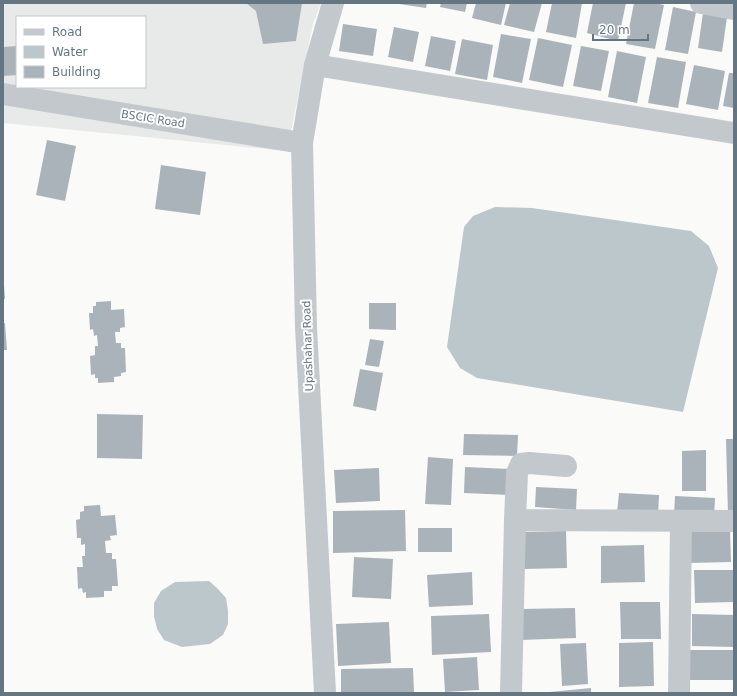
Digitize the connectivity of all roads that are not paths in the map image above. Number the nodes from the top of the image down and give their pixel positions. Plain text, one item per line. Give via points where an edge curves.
1 (333, 3) edge
2 (701, 3) edge
3 (734, 9) edge
4 (314, 65) junction
5 (3, 94) edge
6 (734, 133) edge
7 (302, 143) junction
8 (566, 466) dead end
9 (515, 520) junction
10 (681, 521) junction
11 (734, 522) edge
12 (325, 693) edge
13 (511, 693) edge
14 (679, 693) edge

1 - 4 street, Upashahar Road
2 - 3 street
4 - 6 street
4 - 7 street, Upashahar Road
5 - 7 street, BSCIC Road
7 - 12 street, Upashahar Road via 306,327
8 - 9 street via 521,464 517,473
9 - 10 street
9 - 13 street
10 - 11 street
10 - 14 street

